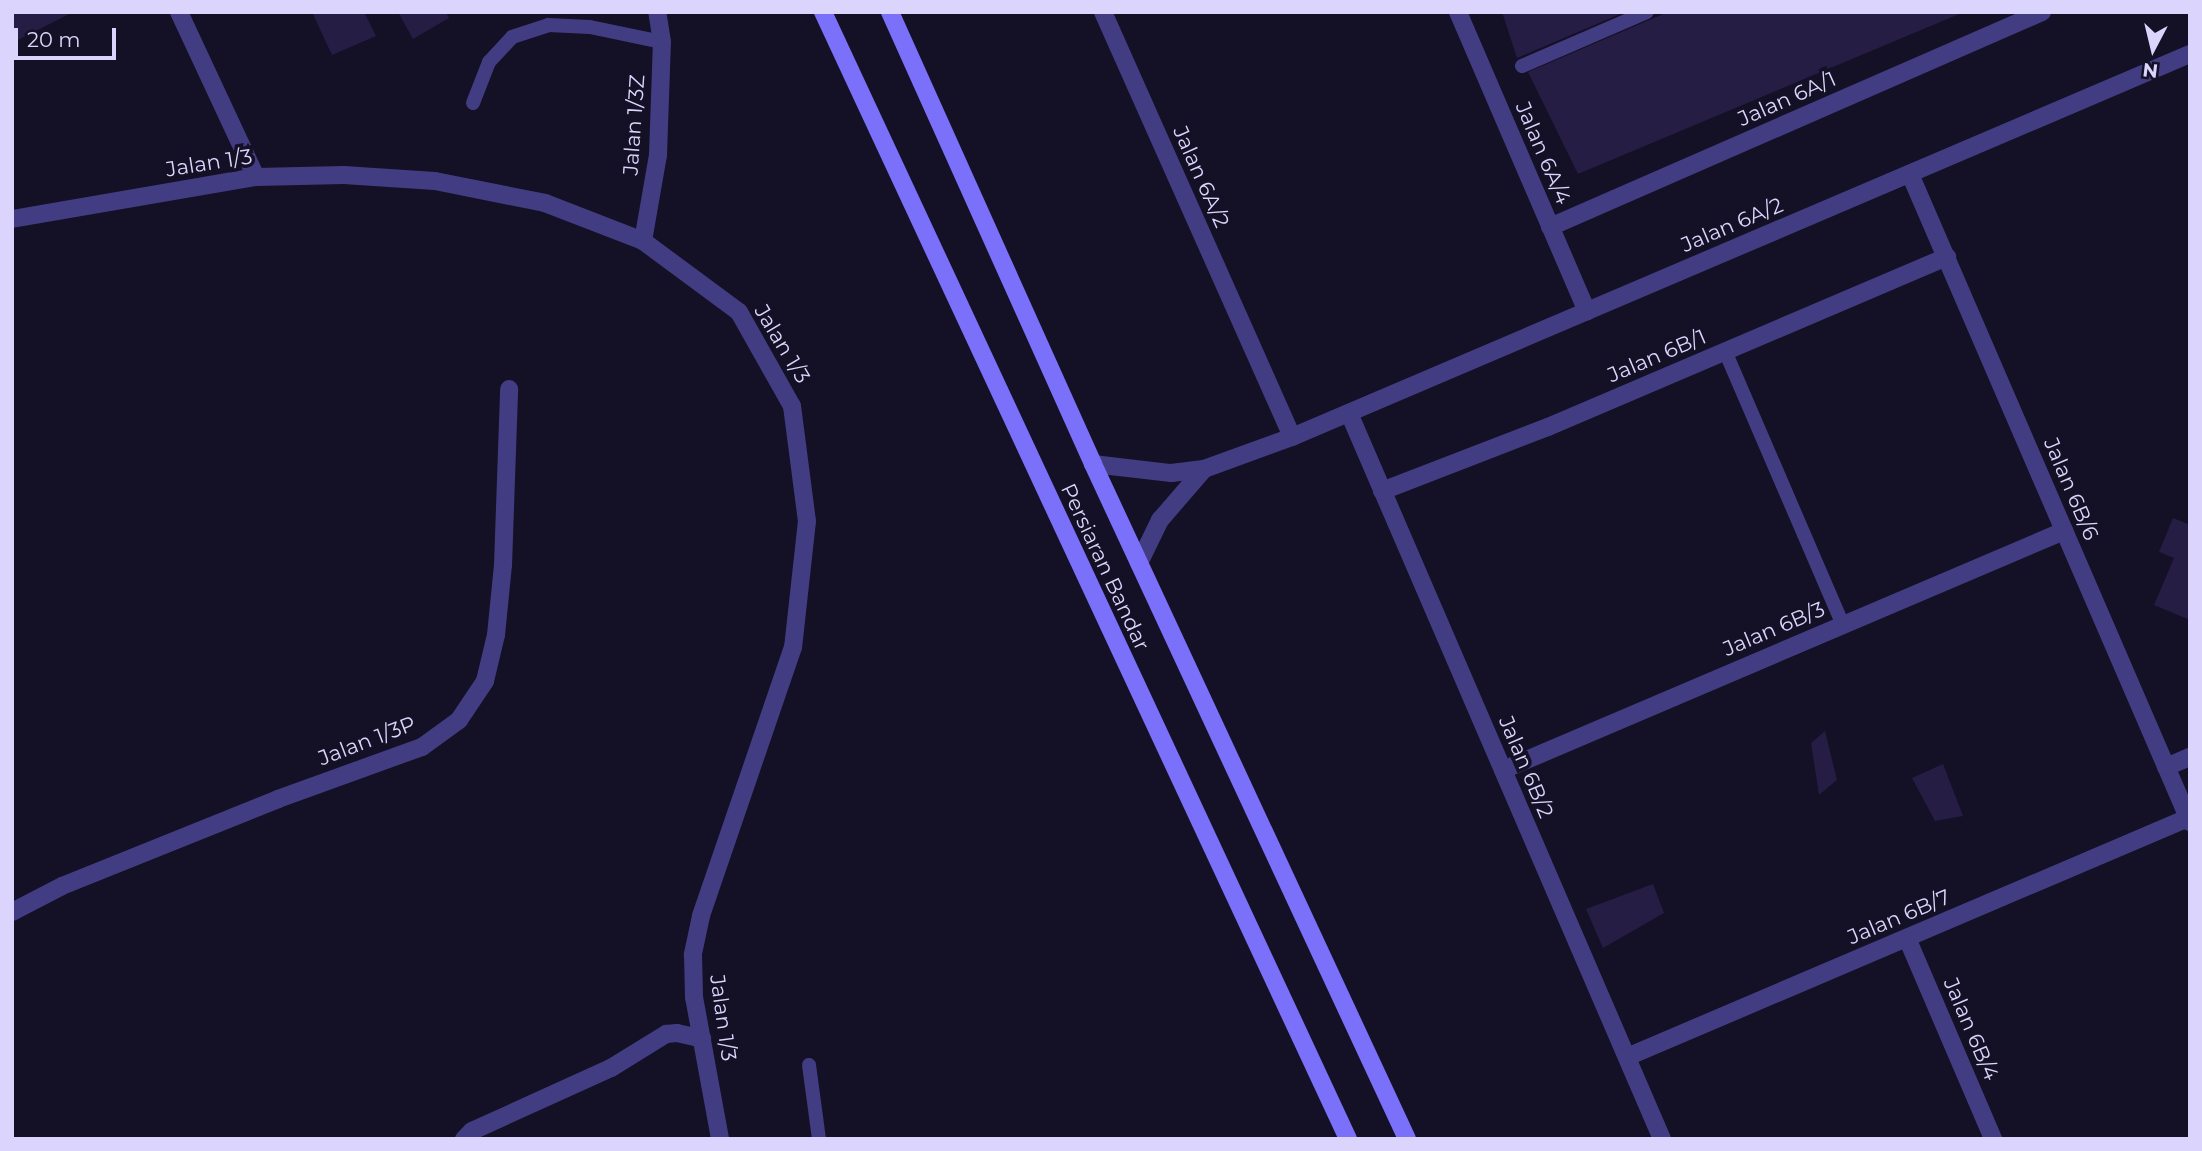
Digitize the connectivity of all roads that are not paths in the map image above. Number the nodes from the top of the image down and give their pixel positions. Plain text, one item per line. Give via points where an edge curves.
1 (179, 12) edge
2 (657, 12) edge
3 (823, 12) edge
4 (890, 12) edge
5 (1103, 12) edge
6 (1458, 12) edge
7 (1647, 12) edge
8 (2042, 12) edge
9 (662, 42) junction
10 (2190, 54) edge
11 (1522, 66) dead end
12 (473, 103) dead end
13 (1910, 174) junction
14 (256, 177) junction
15 (12, 219) edge
16 (1550, 226) junction
17 (643, 241) junction
18 (1947, 257) junction
19 (1587, 311) junction
20 (1726, 351) junction
21 (509, 389) dead end
22 (1349, 412) junction
23 (1292, 437) junction
24 (1093, 464) junction
25 (1204, 469) junction
26 (1382, 491) junction
27 (2064, 531) junction
28 (1139, 563) junction
29 (1843, 625) junction
30 (2190, 757) edge
31 (2166, 766) junction
32 (1503, 770) junction
33 (2189, 820) edge
34 (12, 912) edge
35 (1907, 938) junction
36 (702, 1039) junction
37 (1627, 1057) junction
38 (809, 1065) dead end
39 (464, 1139) edge
40 (720, 1139) edge
41 (819, 1139) edge
42 (1348, 1139) edge
43 (1407, 1139) edge
44 (1662, 1139) edge
45 (1993, 1139) edge

1 - 14 street
2 - 9 street, Jalan 1/3Z
3 - 42 main road, Persiaran Bandar
4 - 24 main road, Persiaran Bandar
5 - 23 street, Jalan 6A/2
6 - 16 street, Jalan 6A/4
7 - 11 lane
8 - 16 street, Jalan 6A/1
9 - 12 lane via 590,27 548,25 512,37 489,62
9 - 17 street, Jalan 1/3Z via 658,155
10 - 13 street, Jalan 6A/2
13 - 18 street, Jalan 6B/6
13 - 19 street, Jalan 6A/2
14 - 15 street, Jalan 1/3
14 - 17 street, Jalan 1/3 via 344,175 435,181 545,203
16 - 19 street, Jalan 6A/4
17 - 36 street, Jalan 1/3 via 739,312 792,406 807,521 793,647 695,942 694,996
18 - 20 street, Jalan 6B/1
18 - 27 street, Jalan 6B/6
19 - 22 street, Jalan 6A/2
20 - 26 street, Jalan 6B/1
20 - 29 lane
21 - 34 street, Jalan 1/3P via 496,635 485,681 459,720 422,747 278,799 62,886
22 - 23 street, Jalan 6A/2
22 - 26 street, Jalan 6B/2
23 - 25 street, Jalan 6A/2
24 - 25 street, Jalan 6A/2 via 1171,473
24 - 28 main road, Persiaran Bandar
25 - 28 street, Jalan 6A/2 via 1160,520
26 - 32 street, Jalan 6B/2
27 - 29 street, Jalan 6B/3
27 - 31 street, Jalan 6B/6
28 - 43 main road, Persiaran Bandar
29 - 32 street, Jalan 6B/3
30 - 31 street
31 - 33 street, Jalan 6B/6
32 - 37 street, Jalan 6B/2
33 - 35 street, Jalan 6B/7
35 - 37 street, Jalan 6B/7
35 - 45 street, Jalan 6B/4
36 - 39 street via 666,1034 611,1068 472,1131
36 - 40 street, Jalan 1/3
37 - 44 street, Jalan 6B/2
38 - 41 lane

